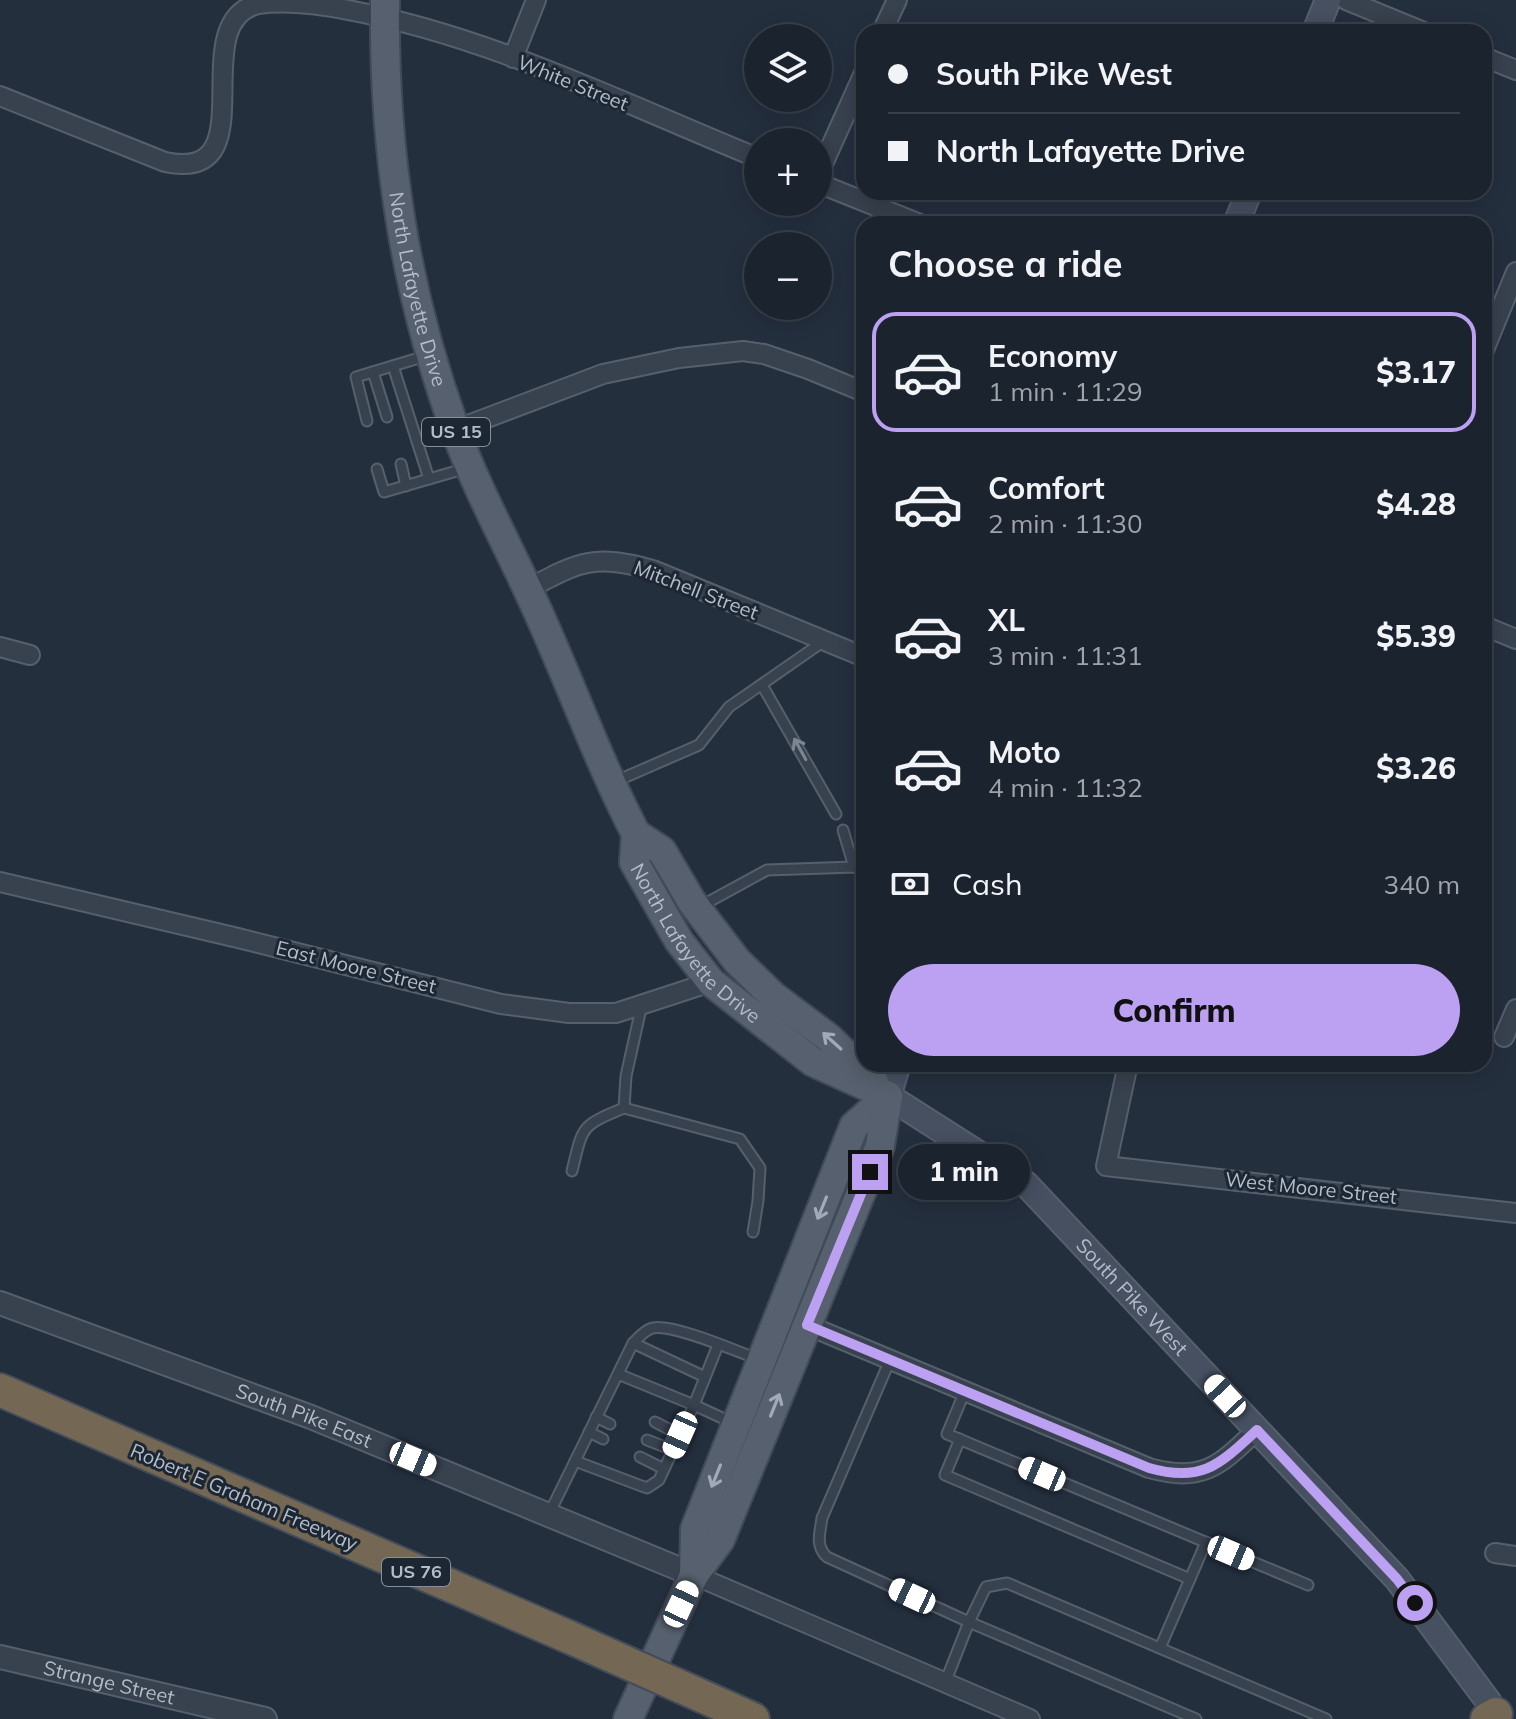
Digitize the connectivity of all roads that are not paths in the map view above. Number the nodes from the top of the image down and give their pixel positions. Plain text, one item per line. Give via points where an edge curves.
1 (536, 0) edge
2 (897, 0) edge
3 (1328, 0) edge
4 (1346, 0) edge
5 (385, 8) edge
6 (886, 24) edge
7 (1318, 24) edge
8 (1404, 24) edge
9 (513, 58) junction
10 (1492, 60) edge
11 (1516, 70) edge
12 (856, 91) edge
13 (0, 96) edge
14 (832, 144) edge
15 (744, 152) edge
16 (832, 189) edge
17 (856, 198) edge
18 (860, 200) edge
19 (900, 216) edge
20 (1516, 272) edge
21 (1492, 330) edge
22 (431, 355) junction
23 (393, 366) junction
24 (373, 372) junction
25 (856, 389) edge
26 (387, 417) dead end
27 (367, 421) dead end
28 (455, 430) junction
29 (401, 464) dead end
30 (470, 467) junction
31 (377, 469) dead end
32 (429, 479) junction
33 (406, 486) junction
34 (528, 589) junction
35 (1492, 629) edge
36 (1516, 639) edge
37 (824, 641) junction
38 (0, 647) edge
39 (856, 654) edge
40 (30, 655) dead end
41 (762, 685) junction
42 (611, 783) junction
43 (836, 814) dead end
44 (843, 830) dead end
45 (635, 848) junction
46 (856, 862) edge
47 (856, 869) edge
48 (0, 882) edge
49 (696, 908) junction
50 (711, 982) junction
51 (642, 1004) junction
52 (1516, 1009) edge
53 (1504, 1037) dead end
54 (856, 1065) edge
55 (864, 1072) edge
56 (896, 1072) edge
57 (1126, 1072) edge
58 (888, 1096) junction
59 (624, 1108) junction
60 (572, 1171) dead end
61 (1516, 1213) edge
62 (753, 1232) dead end
63 (0, 1303) edge
64 (807, 1325) junction
65 (633, 1343) junction
66 (718, 1345) junction
67 (761, 1360) junction
68 (890, 1360) junction
69 (618, 1374) junction
70 (705, 1377) junction
71 (0, 1390) edge
72 (965, 1391) junction
73 (605, 1400) junction
74 (618, 1405) dead end
75 (694, 1405) junction
76 (0, 1412) edge
77 (596, 1417) junction
78 (655, 1422) dead end
79 (610, 1424) dead end
80 (736, 1424) junction
81 (1257, 1430) junction
82 (589, 1432) junction
83 (680, 1435) junction
84 (603, 1439) dead end
85 (960, 1439) junction
86 (647, 1440) dead end
87 (673, 1450) junction
88 (640, 1457) dead end
89 (575, 1461) junction
90 (147, 1465) junction
91 (664, 1469) junction
92 (548, 1516) junction
93 (1206, 1542) junction
94 (1495, 1553) dead end
95 (1516, 1556) edge
96 (694, 1575) junction
97 (1190, 1579) junction
98 (1308, 1585) dead end
99 (969, 1622) junction
100 (1160, 1648) junction
101 (0, 1657) edge
102 (945, 1683) junction
103 (712, 1712) edge
104 (1494, 1717) edge
105 (265, 1719) edge
106 (628, 1719) edge
107 (753, 1719) edge
108 (1030, 1719) edge
109 (1196, 1719) edge
110 (1326, 1719) edge

1 - 9 street
2 - 6 street
3 - 7 main road
4 - 8 street
5 - 9 street, White Street
5 - 13 street, White Street via 296,0 257,4 236,13 226,32 219,139 204,161 184,166
5 - 22 main road, North Lafayette Drive / US 15 via 397,208
9 - 15 street, White Street
10 - 11 street
12 - 14 street
16 - 17 street
18 - 19 street
20 - 21 street
22 - 23 lane
22 - 28 main road, North Lafayette Drive / US 15
23 - 24 lane
23 - 32 lane
24 - 26 lane
24 - 27 lane via 356,377
25 - 28 street via 743,351 603,374
28 - 30 main road, North Lafayette Drive / US 15
29 - 33 lane
30 - 32 lane
30 - 34 main road, North Lafayette Drive / US 15
31 - 33 lane via 384,492
32 - 33 lane
34 - 37 street, Mitchell Street via 585,562 630,563
34 - 42 main road, North Lafayette Drive / US 15
35 - 36 street
37 - 39 street, Mitchell Street
37 - 41 lane
38 - 40 street
41 - 42 lane via 729,707 699,745
43 -> 41 lane
42 - 45 main road, North Lafayette Drive / US 15
44 - 46 lane
45 - 49 main road via 662,851
45 - 50 main road, North Lafayette Drive via 679,941
47 - 49 lane via 767,870
48 - 51 street, East Moore Street via 501,1004 616,1013
54 -> 49 main road via 737,961
50 - 51 street, East Moore Street
50 - 58 main road, North Lafayette Drive via 813,1062
51 - 59 lane
52 - 53 street
58 -> 55 main road
56 - 58 main road
57 - 61 street, West Moore Street via 1106,1166
58 - 64 main road via 880,1146
58 -> 67 main road via 854,1126
58 - 81 main road, South Pike West via 1026,1184
59 - 60 lane via 583,1129
59 - 62 lane via 740,1139 760,1168
63 - 92 street, South Pike East via 311,1417
64 - 68 street
96 -> 64 main road via 720,1540
65 - 66 lane via 655,1327
65 - 69 lane
65 - 70 lane
66 - 67 lane
66 - 70 lane
67 - 80 main road
68 - 72 street
68 - 99 lane via 822,1518 821,1552
69 - 73 lane
69 - 75 lane
70 - 75 lane
71 - 90 highway, Robert E Graham Freeway / US 76
72 - 81 street via 1171,1474 1192,1474 1222,1463
72 - 85 lane via 947,1434
73 - 74 lane
73 - 77 lane
75 - 80 lane
75 - 83 lane
76 - 90 highway, Robert E Graham Freeway / US 76
77 - 79 lane
77 - 82 lane
78 - 83 lane
80 -> 96 main road via 695,1529
81 - 104 main road, South Pike West via 1397,1579
82 - 84 lane
82 - 89 lane
83 - 87 lane
85 - 93 lane
85 - 97 lane via 945,1475
86 - 87 lane
87 - 91 lane
88 - 91 lane
89 - 91 lane via 647,1488
89 - 92 lane
90 - 103 highway, Robert E Graham Freeway / US 76, bridge
92 - 96 street, South Pike East
93 - 97 lane
93 - 98 lane
94 - 95 street
96 - 102 street
96 - 106 main road
97 - 100 lane
99 - 100 lane via 986,1587 1007,1583
99 - 102 lane
99 - 109 lane
100 - 110 lane
101 - 105 street, Strange Street
102 - 108 street
103 - 107 highway, Robert E Graham Freeway / US 76

